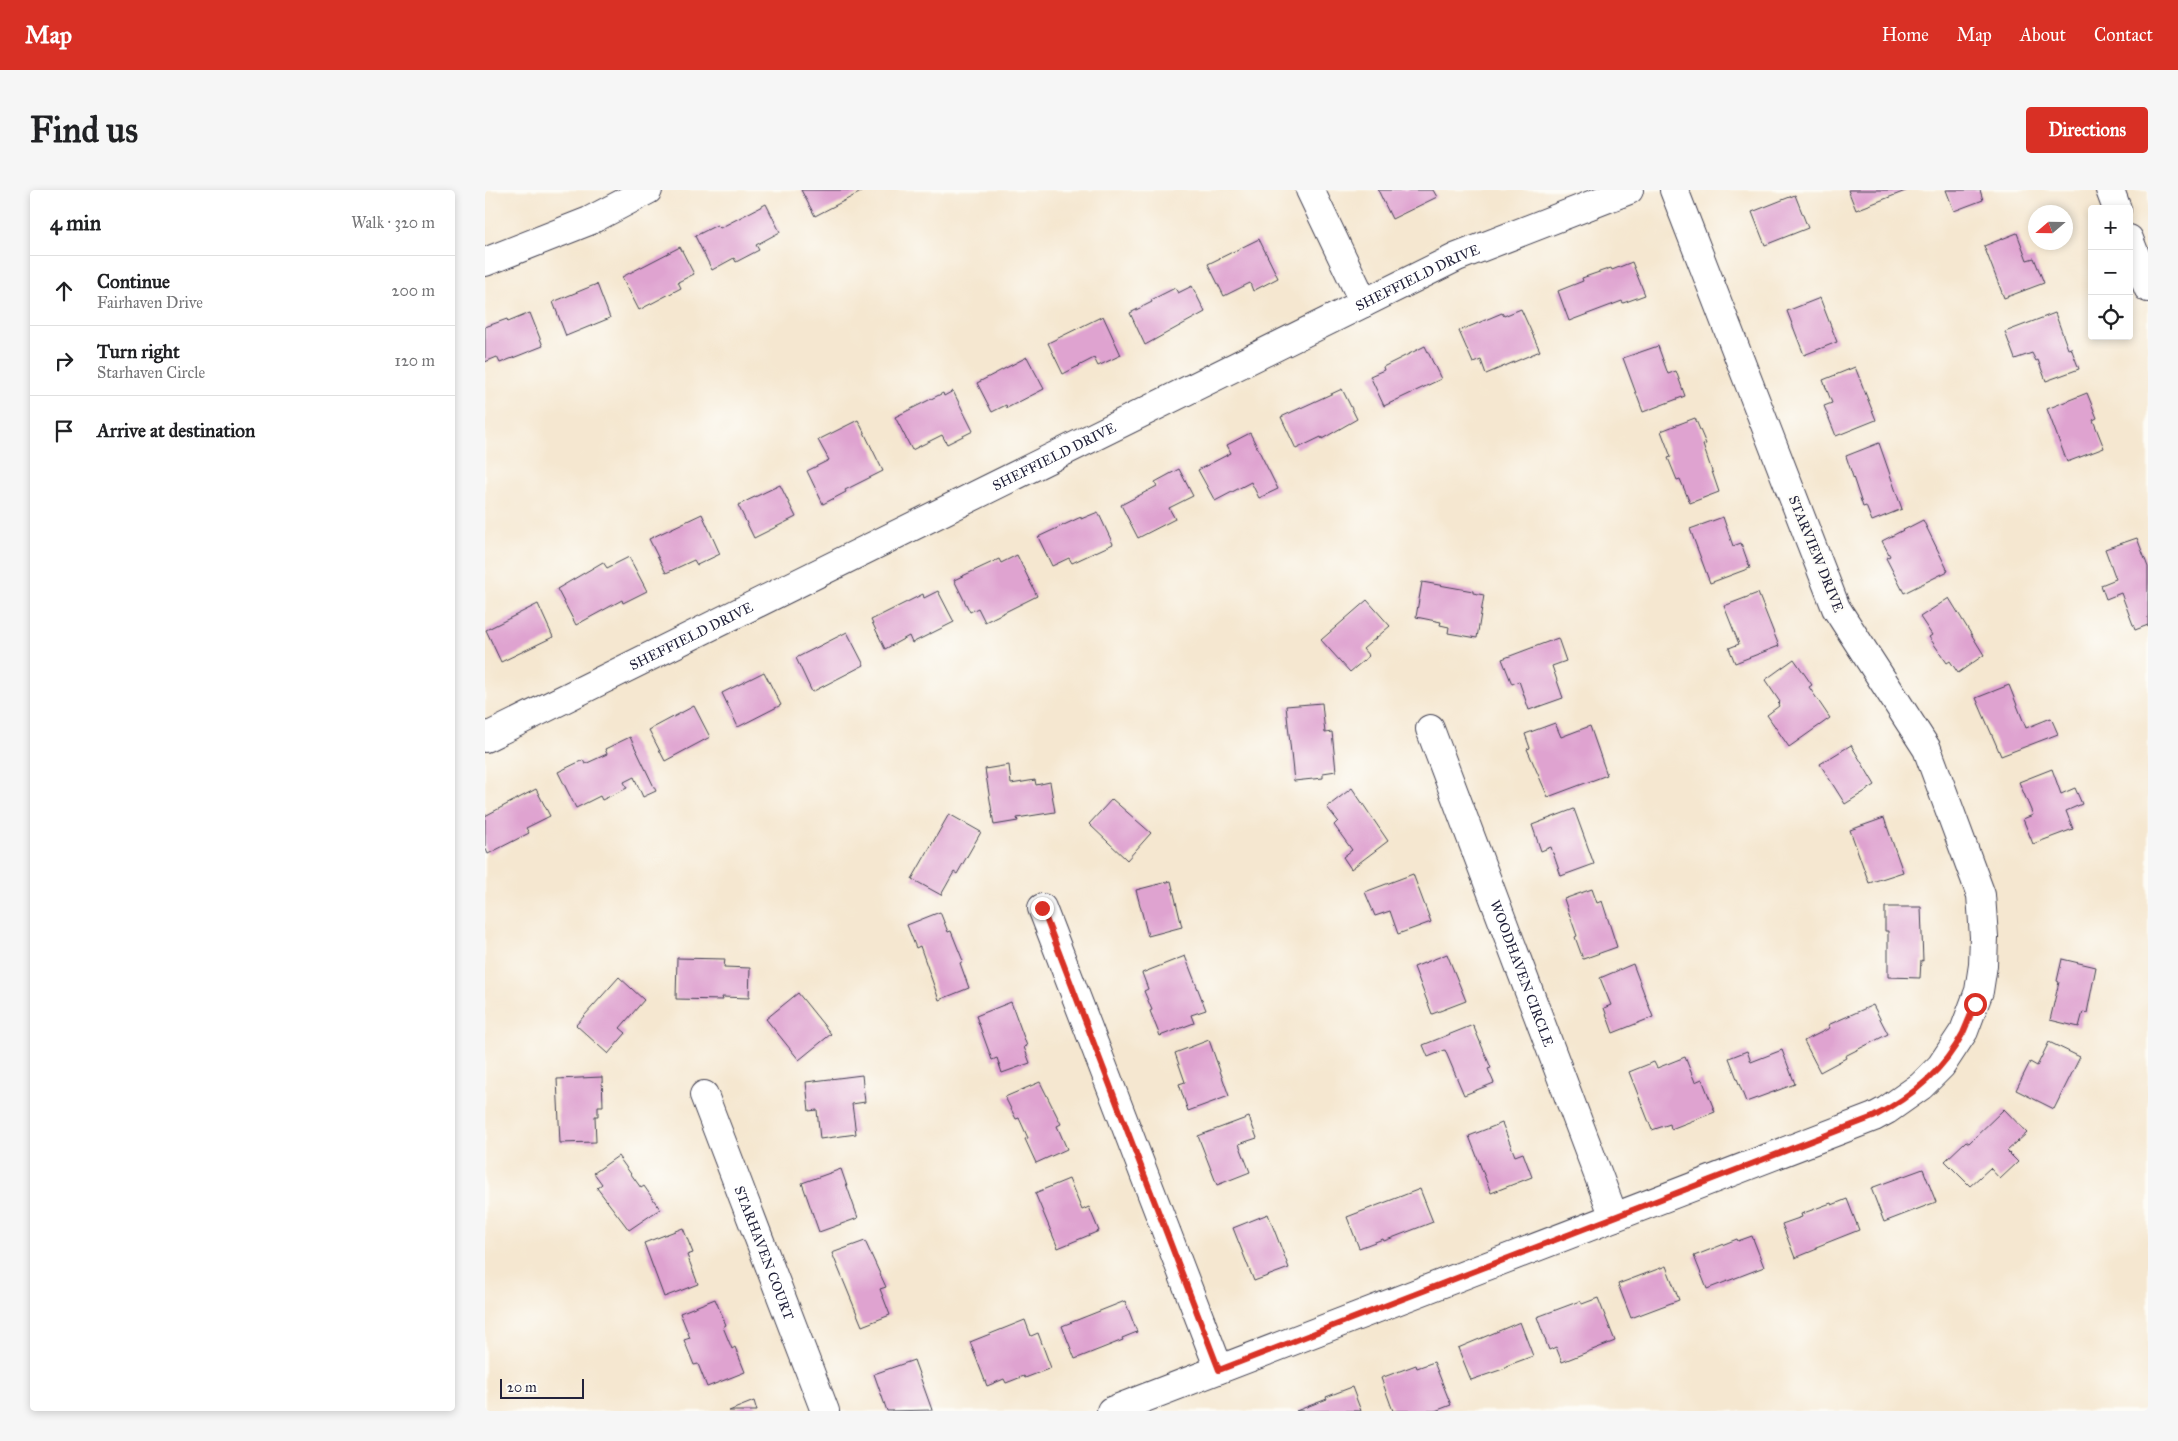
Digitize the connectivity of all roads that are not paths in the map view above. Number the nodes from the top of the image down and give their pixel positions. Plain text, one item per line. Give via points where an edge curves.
1 (648, 190) edge
2 (1310, 190) edge
3 (1629, 190) edge
4 (1674, 190) edge
5 (2110, 190) edge
6 (2116, 205) edge
7 (2133, 248) edge
8 (485, 262) edge
9 (2145, 274) edge
10 (1364, 303) junction
11 (1431, 729) dead end
12 (485, 738) edge
13 (1042, 908) dead end
14 (704, 1095) dead end
15 (1614, 1217) junction
16 (1219, 1370) junction
17 (825, 1411) edge
18 (1111, 1411) edge

1 - 8 street via 589,221
2 - 10 street
3 - 10 street, SHEFFIELD DRIVE via 1469,252
4 - 15 street, STARVIEW DRIVE via 1836,608 1927,749 1981,895 1983,965 1975,1004 1957,1043 1931,1076 1897,1103 1873,1117
5 - 6 street
7 - 9 street
10 - 12 street, SHEFFIELD DRIVE
11 - 15 street, WOODHAVEN CIRCLE
13 - 16 street
14 - 17 street, STARHAVEN COURT
15 - 16 street, STARVIEW DRIVE
16 - 18 street, STARVIEW DRIVE

